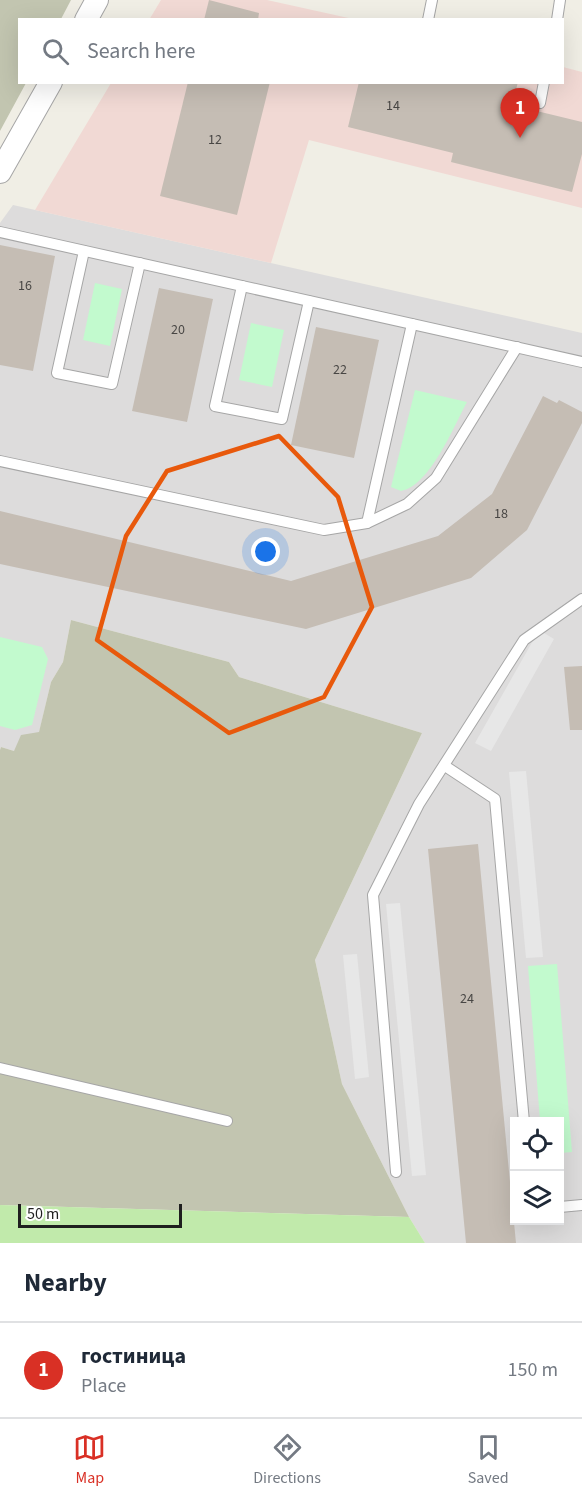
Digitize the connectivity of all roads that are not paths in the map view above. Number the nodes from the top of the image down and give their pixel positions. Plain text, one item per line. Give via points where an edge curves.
1 (97, 0) edge
2 (432, 0) edge
3 (560, 0) edge
4 (87, 18) edge
5 (428, 18) edge
6 (556, 18) edge
7 (50, 84) edge
8 (544, 84) edge
9 (540, 103) dead end
10 (0, 172) edge
11 (0, 232) edge
12 (84, 251) junction
13 (140, 263) junction
14 (242, 286) junction
15 (309, 301) junction
16 (412, 324) junction
17 (517, 347) junction
18 (582, 362) edge
19 (0, 461) edge
20 (367, 523) junction
21 (582, 599) edge
22 (445, 766) junction
23 (0, 1068) edge
24 (524, 1117) edge
25 (227, 1121) dead end
26 (396, 1172) dead end
27 (582, 1206) edge
28 (564, 1208) edge

1 - 4 street
2 - 5 lane
3 - 6 lane
7 - 10 street
8 - 9 lane
11 - 12 lane
12 - 13 lane
12 - 13 lane via 57,373 112,384
13 - 14 lane
14 - 15 lane
14 - 15 lane via 215,405 282,419
15 - 16 lane
16 - 17 lane
16 - 20 lane
17 - 18 lane
17 - 20 lane via 436,478 407,504
19 - 20 lane via 324,530
21 - 22 lane via 524,640
22 - 24 lane via 495,800
22 - 26 lane via 419,804 373,895
23 - 25 lane
27 - 28 lane

